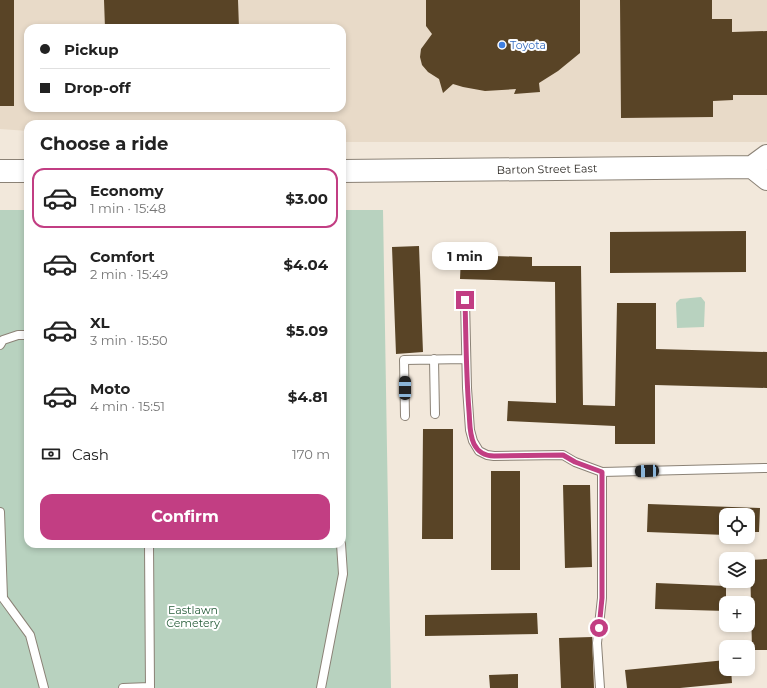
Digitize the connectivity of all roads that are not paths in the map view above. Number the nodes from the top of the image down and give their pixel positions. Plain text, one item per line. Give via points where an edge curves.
1 (762, 167) edge
2 (0, 171) edge
3 (24, 171) edge
4 (346, 171) edge
5 (465, 300) dead end
6 (24, 335) edge
7 (0, 345) edge
8 (434, 359) junction
9 (466, 359) junction
10 (435, 414) dead end
11 (405, 416) dead end
12 (767, 468) edge
13 (602, 472) junction
14 (0, 512) edge
15 (149, 548) edge
16 (341, 548) edge
17 (150, 687) edge
18 (44, 688) edge
19 (122, 688) edge
20 (322, 688) edge
21 (600, 688) edge

1 - 4 main road, Barton Street East
2 - 3 main road
5 - 9 lane
6 - 7 lane via 3,340
8 - 9 lane
8 - 10 lane
8 - 11 lane via 404,360
9 - 13 lane via 470,430 479,451 487,456 563,455
12 - 13 lane
13 - 21 lane via 602,598 597,643
14 - 18 lane via 4,598 30,635
15 - 17 lane
16 - 20 lane via 343,574
17 - 19 lane

